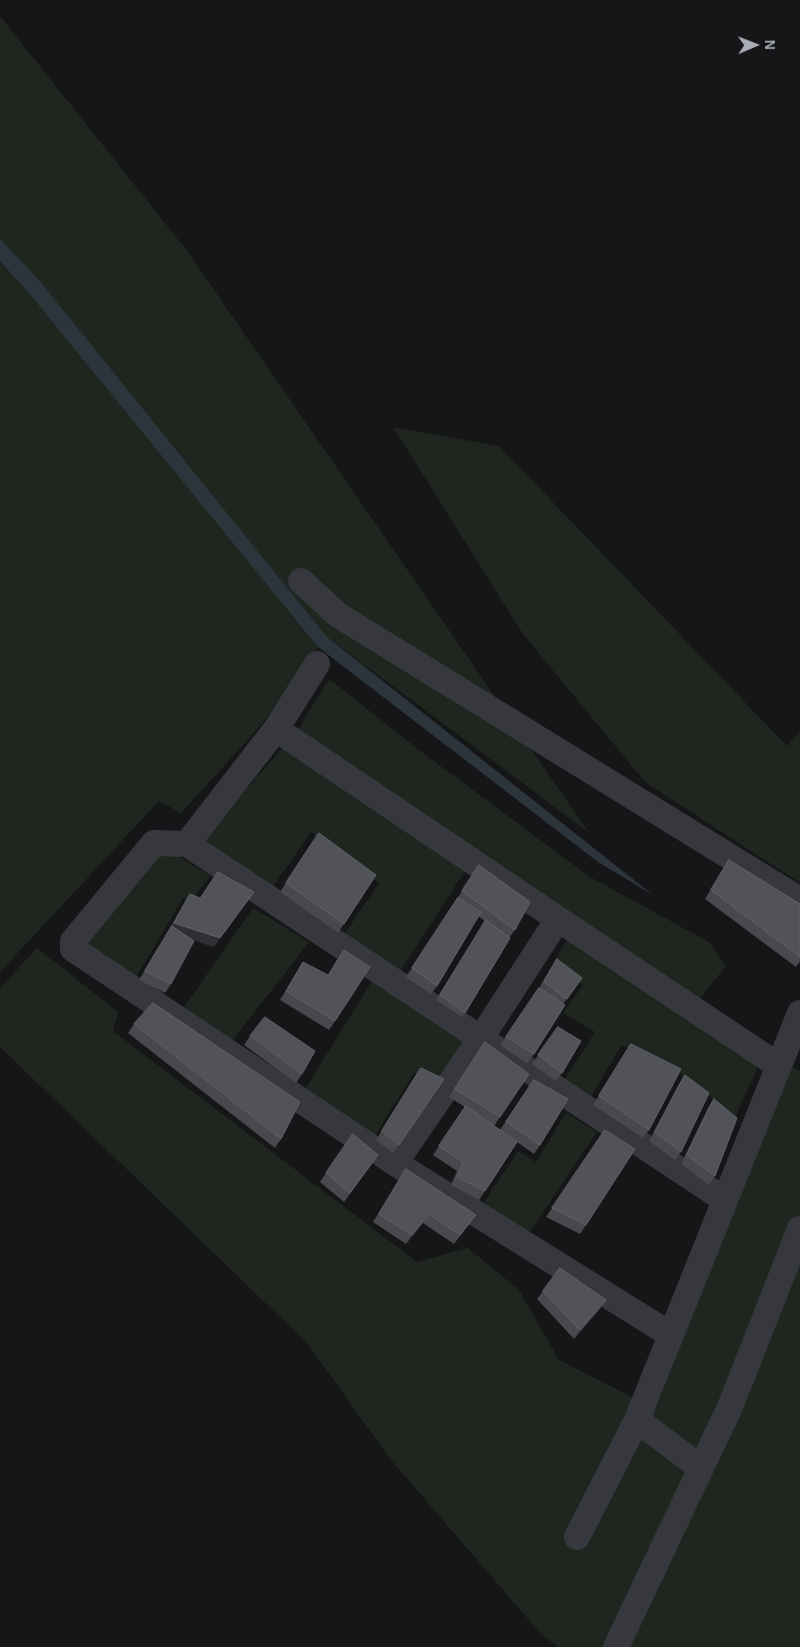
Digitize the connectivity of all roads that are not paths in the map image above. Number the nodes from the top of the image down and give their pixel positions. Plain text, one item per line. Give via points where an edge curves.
1 (301, 581) dead end
2 (317, 664) dead end
3 (276, 729) junction
4 (187, 844) junction
5 (800, 900) edge
6 (558, 919) junction
7 (799, 1019) edge
8 (481, 1038) junction
9 (779, 1066) junction
10 (394, 1163) junction
11 (725, 1200) junction
12 (800, 1229) edge
13 (671, 1335) junction
14 (638, 1420) junction
15 (701, 1468) junction
16 (577, 1537) dead end
17 (616, 1647) edge

1 - 5 street via 338,615
2 - 3 street
3 - 4 street
3 - 6 street
4 - 8 street
4 - 10 street via 154,843 73,941 73,949
6 - 8 street
6 - 9 street
7 - 9 street
8 - 10 street
8 - 11 street
9 - 11 street
10 - 13 street
11 - 13 street
12 - 15 street via 730,1407
13 - 14 street
14 - 15 street
14 - 16 street
15 - 17 street

